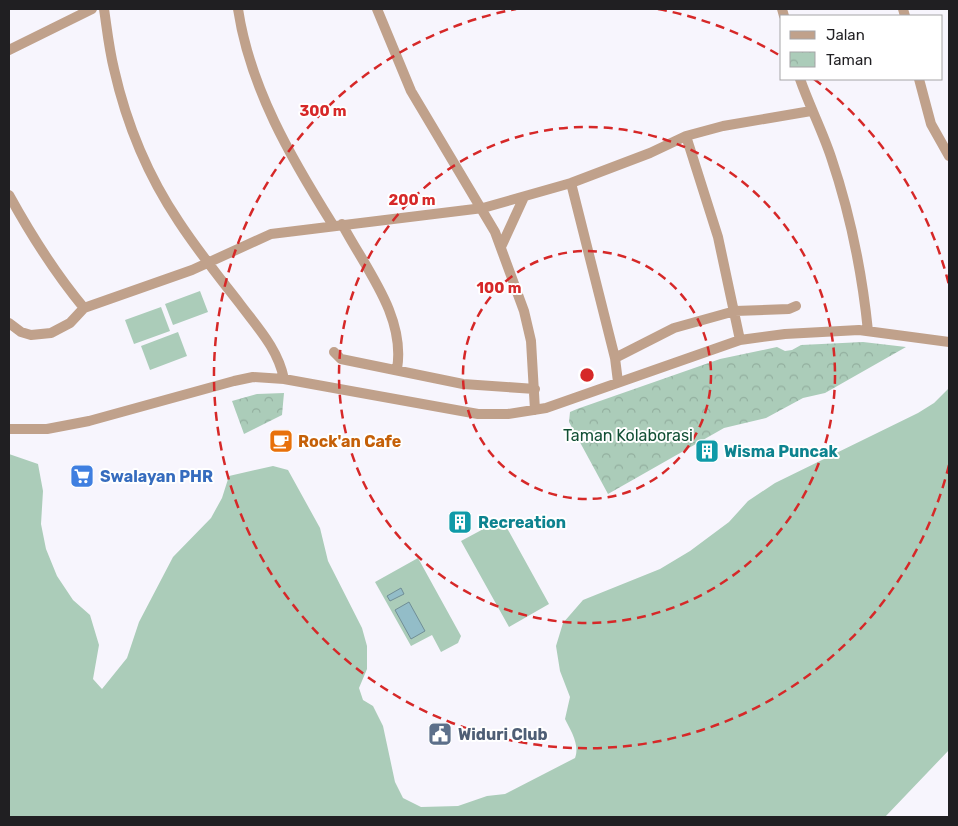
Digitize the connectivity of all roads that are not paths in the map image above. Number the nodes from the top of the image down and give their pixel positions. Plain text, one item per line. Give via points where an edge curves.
1 (92, 9) edge
2 (104, 9) edge
3 (238, 9) edge
4 (377, 9) edge
5 (9, 50) edge
6 (800, 80) edge
7 (918, 80) edge
8 (811, 111) junction
9 (686, 136) junction
10 (949, 156) edge
11 (571, 184) junction
12 (9, 195) edge
13 (524, 197) junction
14 (483, 208) junction
15 (338, 224) junction
16 (501, 247) junction
17 (208, 263) junction
18 (796, 306) dead end
19 (84, 308) junction
20 (735, 311) junction
21 (9, 324) edge
22 (868, 331) junction
23 (740, 340) junction
24 (949, 342) edge
25 (334, 352) dead end
26 (615, 358) junction
27 (397, 369) junction
28 (284, 378) junction
29 (618, 382) junction
30 (535, 390) junction
31 (535, 410) junction
32 (9, 429) edge

1 - 5 street
2 - 17 street via 114,68 142,154 178,221
3 - 15 street via 242,34 277,130 295,164
4 - 14 street via 410,91
6 - 8 street
7 - 10 street via 931,124
8 - 9 street via 723,126
8 - 22 street via 831,156 845,207
9 - 11 street
9 - 20 street via 718,236
11 - 13 street
11 - 26 street
12 - 19 street via 47,260
13 - 14 street
13 - 16 street
14 - 15 street
14 - 16 street
15 - 17 street via 271,234
15 - 27 street via 386,304 400,356
16 - 30 street via 524,311 531,341
17 - 19 street
17 - 28 street via 271,345 282,366
18 - 20 street
19 - 21 street via 70,323 51,333 31,335
20 - 23 street
20 - 26 street via 674,328
22 - 23 street via 786,334
22 - 24 street
23 - 29 street
25 - 27 street via 341,359
26 - 29 street
27 - 30 street via 462,384
28 - 31 street via 478,414
28 - 32 street via 253,377 234,381 89,421 46,429
29 - 31 street
30 - 31 street

